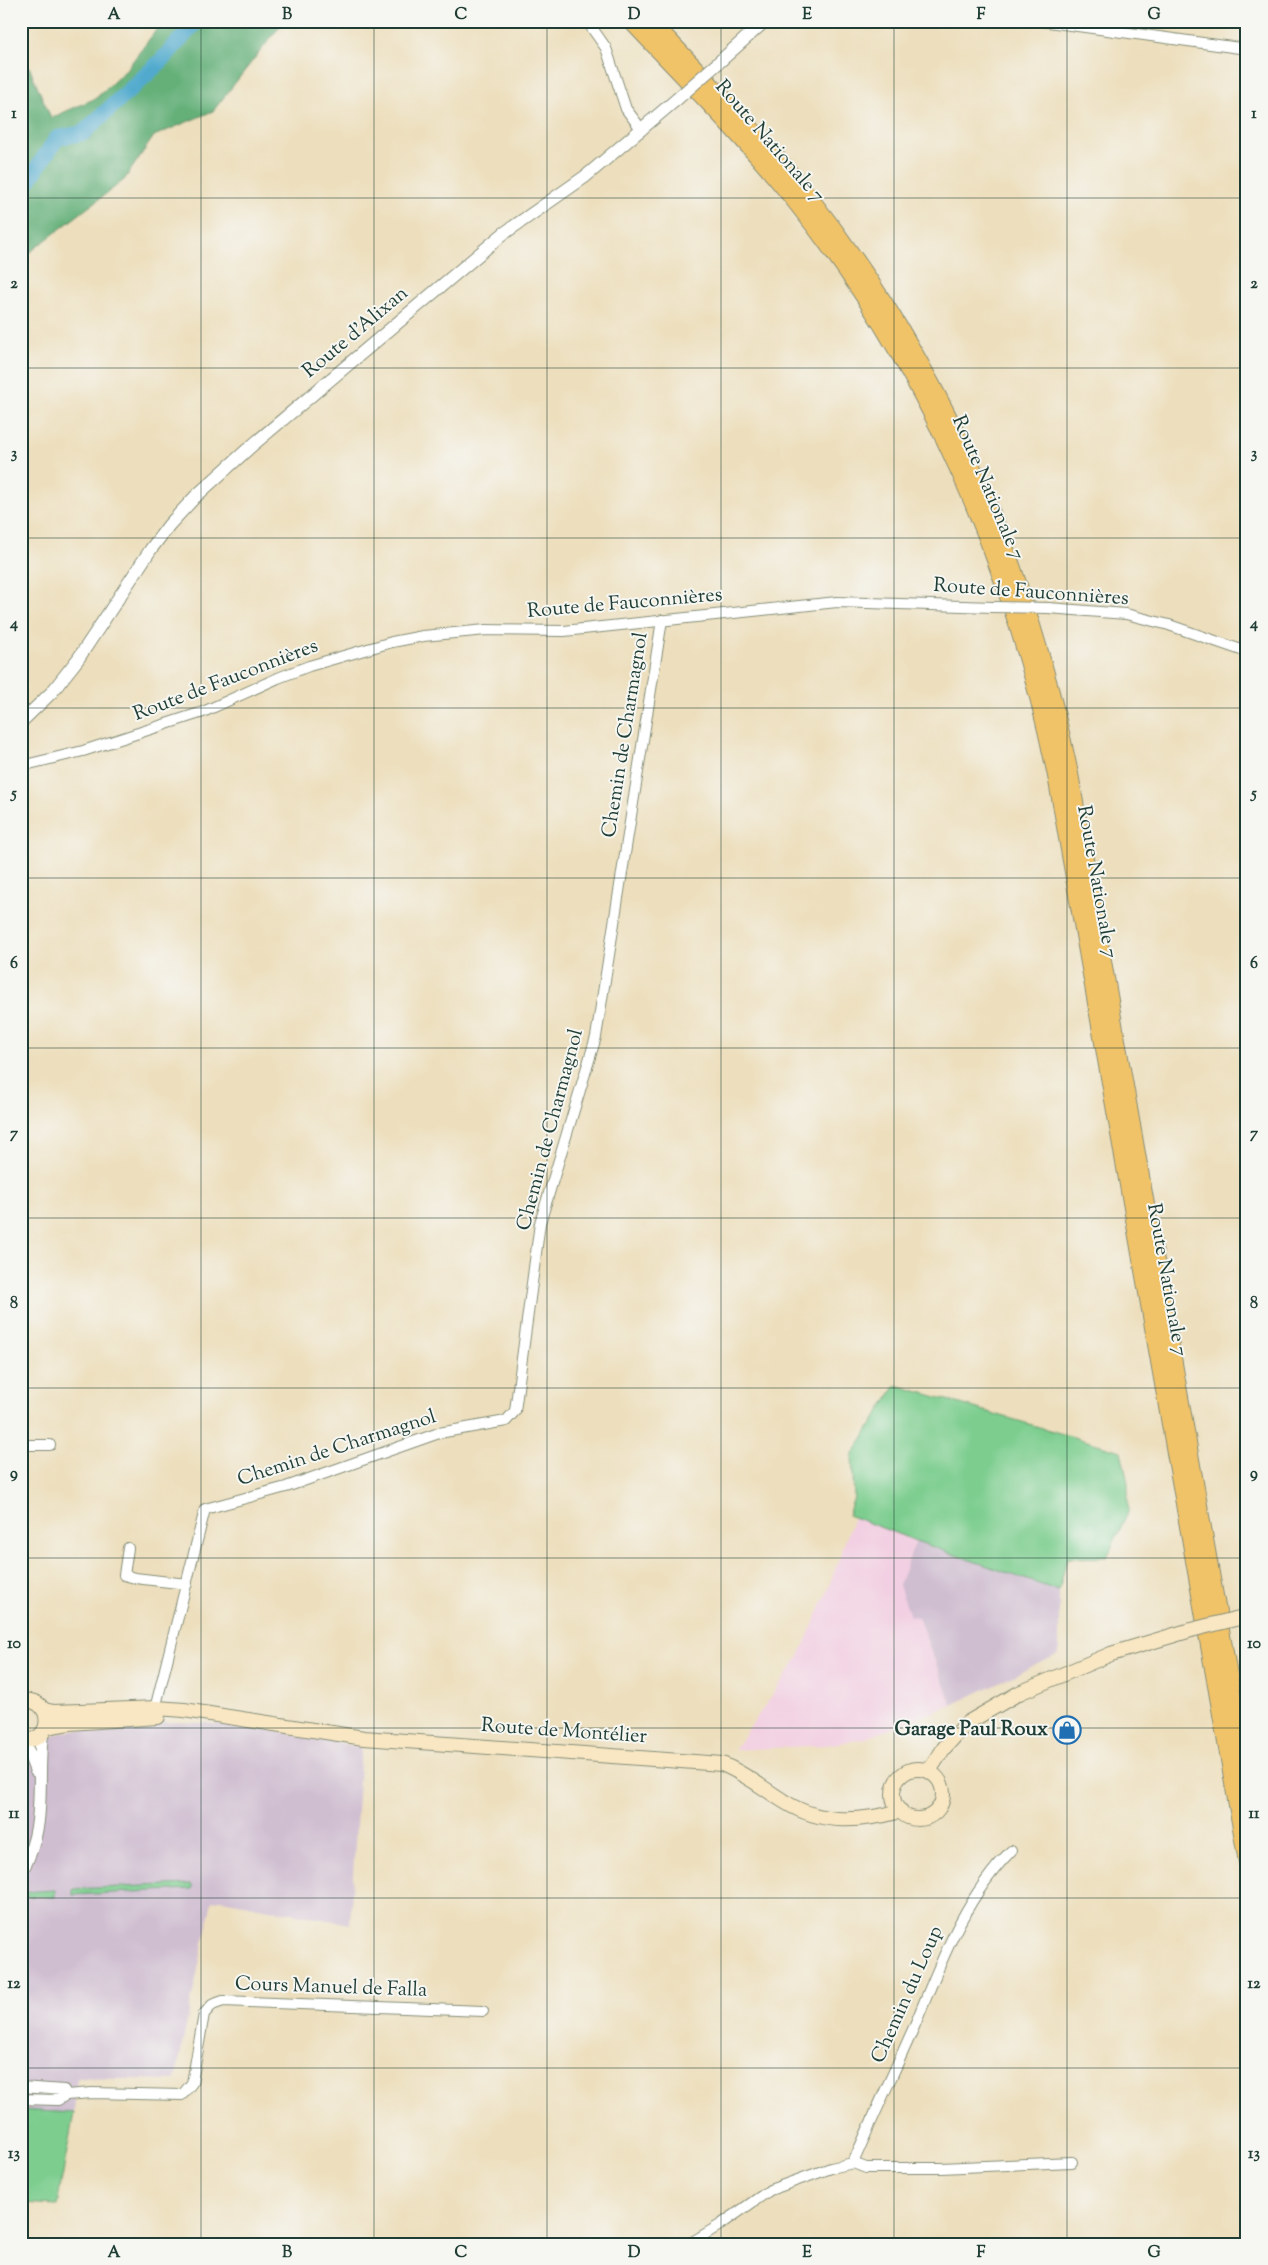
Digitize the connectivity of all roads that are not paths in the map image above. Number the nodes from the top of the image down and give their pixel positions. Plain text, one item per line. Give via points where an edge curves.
1 (587, 21) edge
2 (631, 21) edge
3 (651, 21) edge
4 (765, 21) edge
5 (1041, 21) edge
6 (1247, 49) edge
7 (642, 130) junction
8 (662, 620) junction
9 (1247, 652) edge
10 (21, 722) edge
11 (21, 766) edge
12 (21, 1445) edge
13 (50, 1445) dead end
14 (128, 1548) dead end
15 (187, 1584) junction
16 (1247, 1616) edge
17 (24, 1699) edge
18 (44, 1710) junction
19 (154, 1713) junction
20 (44, 1730) junction
21 (23, 1741) edge
22 (929, 1771) junction
23 (1247, 1777) edge
24 (40, 1786) junction
25 (901, 1812) junction
26 (1011, 1851) dead end
27 (1247, 1862) edge
28 (21, 1872) edge
29 (483, 2011) dead end
30 (21, 2088) edge
31 (66, 2095) junction
32 (21, 2099) edge
33 (1072, 2162) dead end
34 (853, 2163) junction
35 (689, 2244) edge

1 - 7 street via 606,48 626,109
2 - 27 highway, Route Nationale 7 via 762,161 886,331 932,414 981,521 1007,588 1041,705 1057,781
3 - 23 highway, Route Nationale 7 via 787,169 878,294 932,383 959,436 1022,590 1047,671 1070,774
4 - 7 street, Route d'Alixan, bridge
5 - 6 street
7 - 10 street, Route d'Alixan via 586,176 503,234 195,497 168,525 78,659 52,692
8 - 9 street, Route de Fauconnières, bridge via 838,602 1048,608 1126,614
8 - 11 street, Route de Fauconnières via 564,631 450,632 392,642 301,669 203,712 83,751
8 - 15 street, Chemin de Charmagnol via 596,1037 540,1223 515,1410 506,1421 439,1433 286,1487 205,1509
12 - 13 street
14 - 15 street via 124,1575
15 - 19 street, Chemin de Charmagnol
16 - 22 main road, bridge via 1111,1654 1019,1692 967,1723 944,1748
17 - 18 main road
18 - 19 main road, Route de Montélier
18 - 20 main road via 47,1721
19 - 20 main road, Route de Montélier via 69,1723
19 - 25 main road, Route de Montélier via 211,1715 364,1738 722,1764 748,1776 787,1803 820,1818 859,1820
20 - 21 main road, Route de Montélier via 31,1741
20 - 24 street
21 - 24 street
22 - 25 main road via 913,1769 899,1778 893,1793
22 - 25 main road via 941,1782 940,1806 927,1817 919,1819
24 - 28 street via 38,1832
26 - 34 street, Chemin du Loup via 980,1888 952,1937
29 - 31 street, Cours Manuel de Falla via 223,2001 212,2005 204,2014 192,2083 182,2095
30 - 31 street, Cours Manuel de Falla via 64,2090
31 - 32 street, Cours Manuel de Falla via 58,2100
33 - 34 street via 940,2168 866,2168
34 - 35 street via 770,2190

